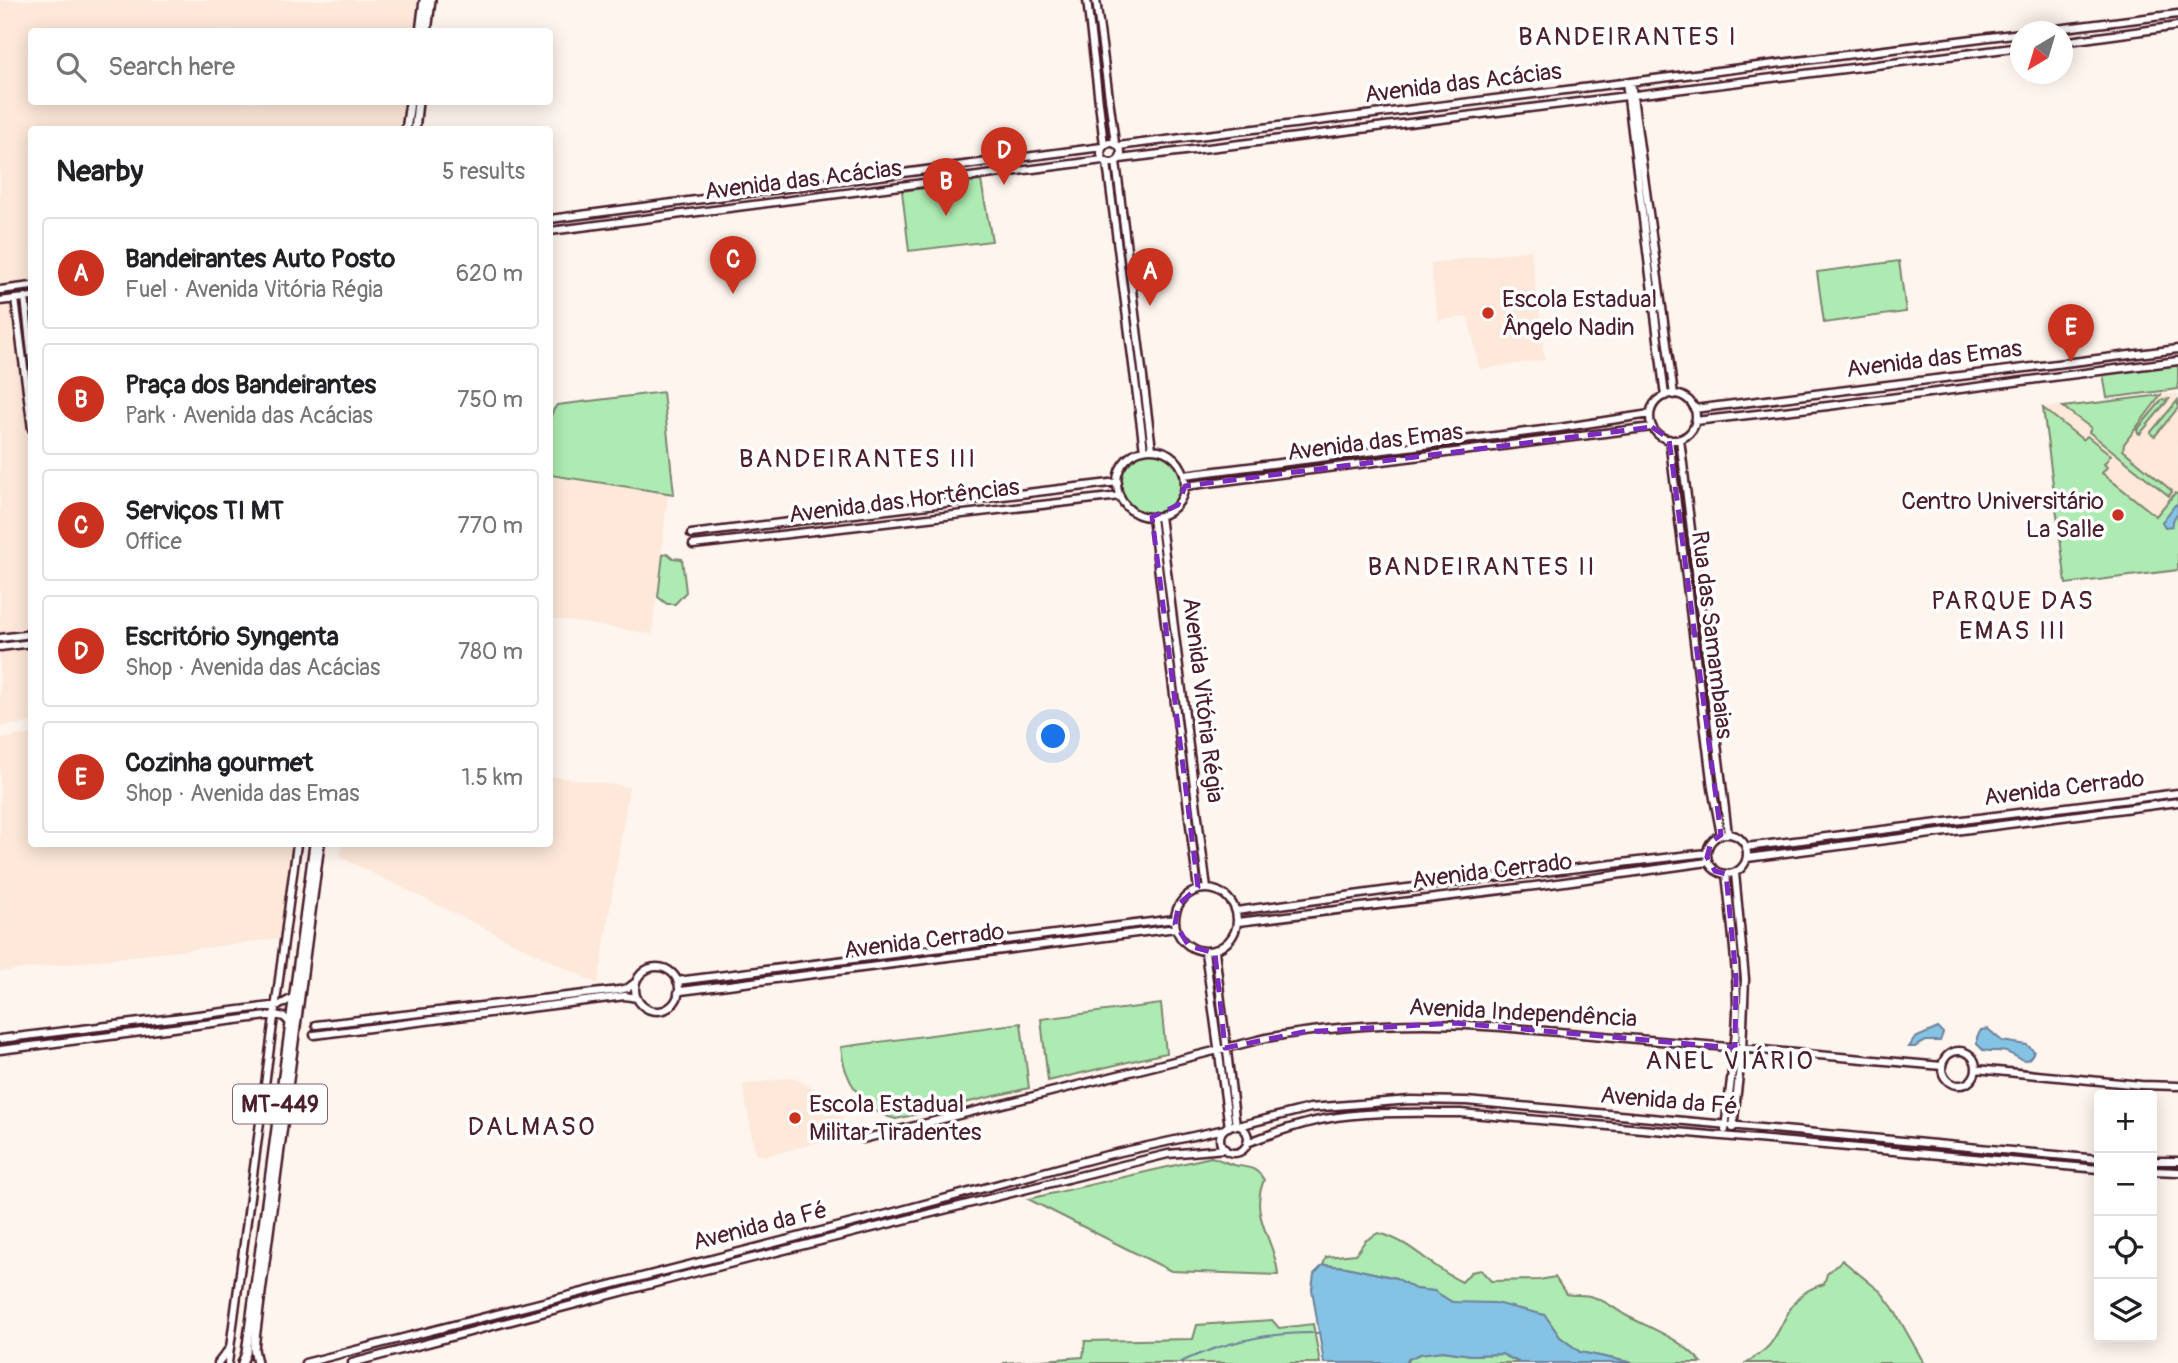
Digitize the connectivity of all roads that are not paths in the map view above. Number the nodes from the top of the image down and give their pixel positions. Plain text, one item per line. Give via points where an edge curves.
1 (424, 0) edge
2 (431, 0) edge
3 (1087, 0) edge
4 (1096, 0) edge
5 (2178, 14) edge
6 (2178, 26) edge
7 (2073, 27) edge
8 (420, 28) edge
9 (428, 28) edge
10 (2010, 34) edge
11 (2073, 41) edge
12 (2010, 48) edge
13 (1629, 82) junction
14 (1630, 96) junction
15 (410, 105) edge
16 (418, 105) edge
17 (407, 126) edge
18 (415, 126) edge
19 (1116, 144) junction
20 (1103, 146) junction
21 (1118, 160) junction
22 (1105, 161) junction
23 (553, 219) edge
24 (553, 231) edge
25 (28, 286) edge
26 (0, 290) edge
27 (28, 297) edge
28 (15, 299) junction
29 (0, 301) edge
30 (2178, 349) edge
31 (2178, 360) edge
32 (1674, 394) junction
33 (1665, 396) junction
34 (28, 398) edge
35 (1694, 409) junction
36 (1650, 414) junction
37 (1695, 421) junction
38 (1652, 426) junction
39 (1670, 439) junction
40 (1680, 439) junction
41 (1152, 449) junction
42 (1144, 450) junction
43 (1184, 475) junction
44 (1118, 482) junction
45 (1185, 486) junction
46 (1120, 496) junction
47 (1160, 516) junction
48 (1152, 517) junction
49 (691, 534) dead end
50 (693, 545) dead end
51 (28, 634) edge
52 (0, 638) edge
53 (28, 644) edge
54 (0, 648) edge
55 (2178, 793) edge
56 (2178, 802) edge
57 (1724, 834) junction
58 (297, 847) edge
59 (314, 847) edge
60 (320, 847) edge
61 (1746, 847) junction
62 (1707, 853) junction
63 (1747, 858) junction
64 (1708, 862) junction
65 (1735, 873) junction
66 (1726, 874) junction
67 (1207, 889) junction
68 (1198, 890) junction
69 (1236, 911) junction
70 (1175, 919) junction
71 (1238, 922) junction
72 (1176, 928) junction
73 (1215, 951) junction
74 (1205, 952) junction
75 (677, 981) junction
76 (636, 982) junction
77 (678, 993) junction
78 (294, 997) junction
79 (636, 998) junction
80 (276, 1005) junction
81 (275, 1015) junction
82 (290, 1023) junction
83 (316, 1025) dead end
84 (314, 1035) dead end
85 (0, 1039) edge
86 (1225, 1048) junction
87 (1738, 1049) junction
88 (0, 1050) edge
89 (1217, 1051) junction
90 (1942, 1066) junction
91 (1976, 1069) junction
92 (2178, 1086) edge
93 (1729, 1126) junction
94 (1232, 1127) junction
95 (1728, 1136) junction
96 (863, 1139) dead end
97 (1247, 1143) junction
98 (1225, 1149) junction
99 (2094, 1159) edge
100 (2157, 1161) edge
101 (2178, 1161) edge
102 (2094, 1169) edge
103 (2157, 1171) edge
104 (2178, 1172) edge
105 (231, 1342) junction
106 (218, 1363) edge
107 (228, 1363) edge
108 (242, 1363) edge
109 (257, 1363) edge
110 (305, 1363) edge
111 (352, 1363) edge

1 - 8 main road
2 - 9 main road
3 - 20 street
4 - 19 street
5 - 7 street
6 - 11 street
10 - 13 street, Avenida das Acácias
12 - 14 street, Avenida das Acácias
13 - 14 street
13 - 19 street, Avenida das Acácias
14 - 21 street, Avenida das Acácias
14 - 32 street
14 - 33 street
15 - 17 main road
16 - 18 main road
19 - 20 street
19 - 21 street via 1121,153
20 - 22 street
20 - 23 street, Avenida das Acácias
21 - 22 street
21 - 41 street
22 - 24 street, Avenida das Acácias
22 - 42 street
25 - 26 street
27 - 28 street
28 - 29 street
28 - 34 street
30 - 35 street, Avenida das Emas
31 - 37 street, Avenida das Emas
32 - 33 street
32 - 35 street via 1688,400
33 - 36 street
35 - 37 street
36 - 38 street
36 - 43 street, Avenida das Emas
37 - 40 street
38 - 39 street
38 - 45 street, Avenida das Emas
39 - 40 street
39 - 57 street, Rua das Samambaias via 1712,788
40 - 57 street, Rua das Samambaias
41 - 42 street
41 - 43 street via 1176,460
42 - 44 street via 1127,460
43 - 45 street
44 - 46 street
44 - 49 street, Avenida das Hortências
45 - 47 street via 1178,505
46 - 48 street via 1133,511
46 - 50 street, Avenida das Hortências
47 - 48 street
47 - 67 street, Avenida Vitória Régia
48 - 68 street, Avenida Vitória Régia
51 - 52 street
53 - 54 street
55 - 61 street, Avenida Cerrado
56 - 63 street, Avenida Cerrado
57 - 61 street via 1741,839
57 - 62 street via 1711,842
58 - 80 street
59 - 78 main road, MT-449
60 - 109 main road, MT-449 via 256,1331
61 - 63 street
62 - 64 street
62 - 69 street, Avenida Cerrado
63 - 65 street
64 - 66 street via 1715,871
64 - 71 street, Avenida Cerrado
65 - 66 street
65 - 87 street via 1745,979
66 - 87 street
67 - 68 street
67 - 69 street via 1225,895
68 - 70 street via 1179,904
69 - 71 street
70 - 72 street
70 - 75 street, Avenida Cerrado
71 - 73 street via 1231,940
72 - 74 street via 1189,946
72 - 77 street, Avenida Cerrado
73 - 74 street
73 - 86 street
74 - 89 street
75 - 76 street via 669,972 654,968 643,972
75 - 77 street
76 - 79 street
76 - 83 street via 619,990
77 - 79 street via 670,1007 659,1011 647,1009
78 - 80 street
78 - 82 main road, MT-449
79 - 84 street
80 - 81 street
80 - 85 street
81 - 82 street
81 - 88 street
81 - 105 street
82 - 108 main road, MT-449
86 - 87 street, Avenida Independência via 1303,1032 1455,1023
86 - 89 street, Avenida Independência
86 - 94 street
87 - 90 street, Avenida Independência
87 - 93 street
89 - 94 street
89 - 96 street, Avenida Independência
90 - 91 street via 1948,1055 1960,1051 1972,1056
90 - 91 street via 1945,1079 1957,1085 1970,1081
91 - 92 street
93 - 94 street, Avenida da Fé via 1466,1101 1410,1100 1310,1108
93 - 95 street
93 - 99 street, Avenida da Fé
94 - 97 street via 1246,1133
94 - 98 street via 1221,1139
94 - 110 street, Avenida da Fé via 1107,1155
95 - 97 street, Avenida da Fé via 1410,1113 1326,1119
95 - 102 street, Avenida da Fé
97 - 98 street via 1237,1153
98 - 111 street, Avenida da Fé via 1134,1162
100 - 101 street
103 - 104 street
105 - 106 street
105 - 107 street

